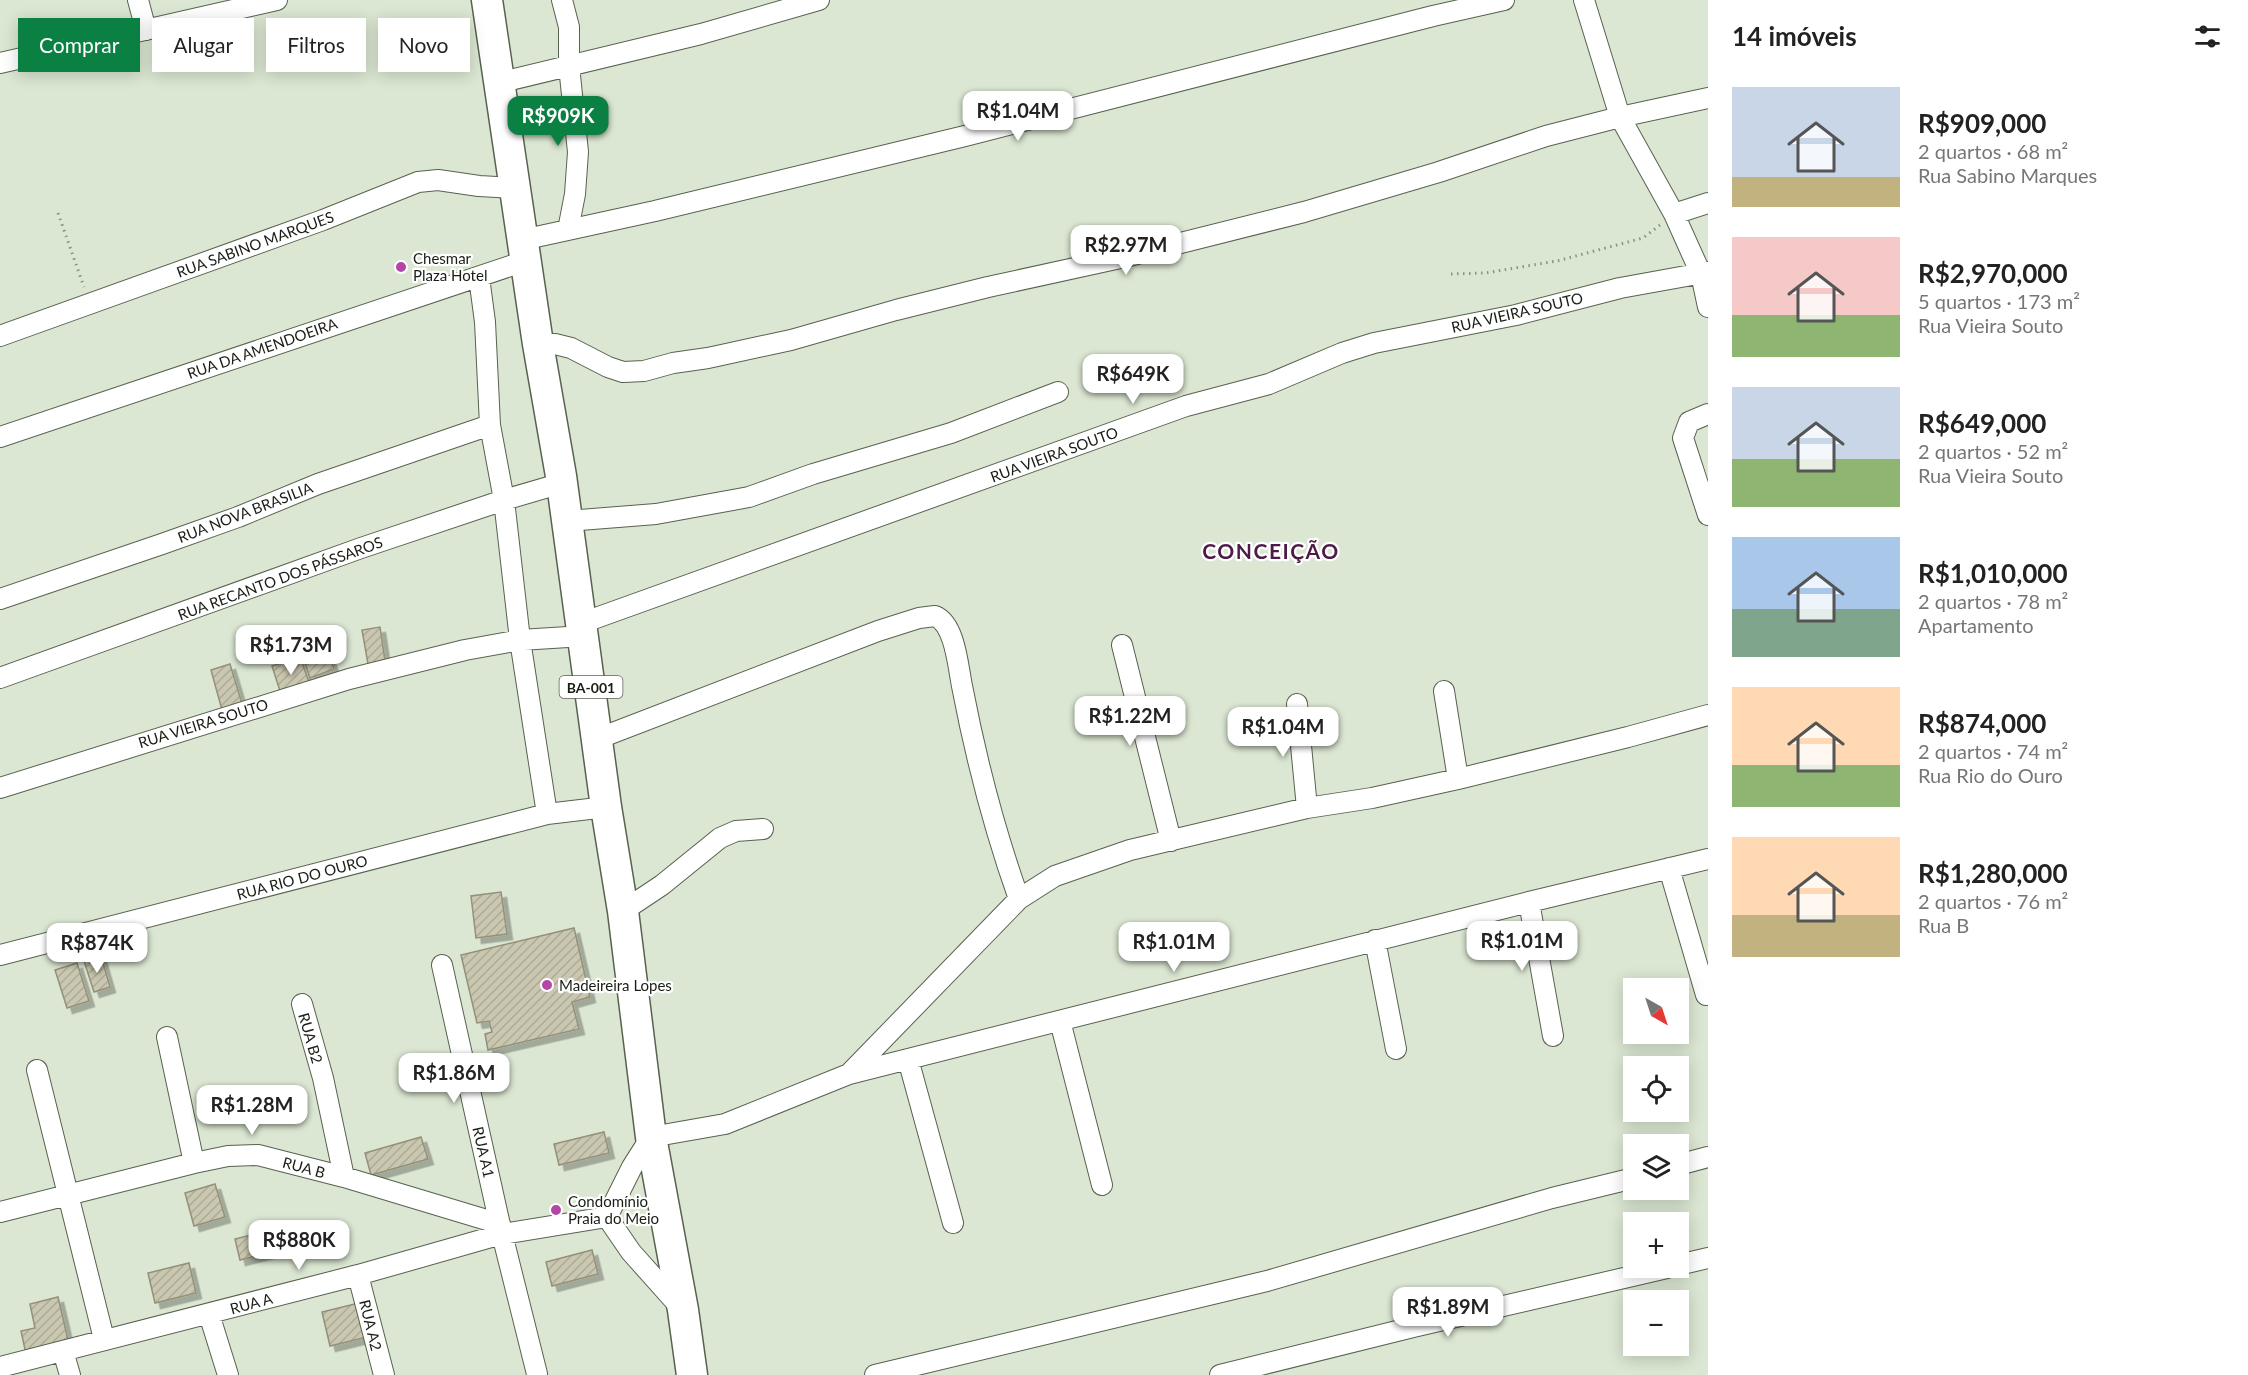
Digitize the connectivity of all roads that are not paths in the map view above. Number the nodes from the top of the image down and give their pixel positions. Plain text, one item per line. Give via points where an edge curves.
1 (138, 0) edge
2 (277, 0) edge
3 (487, 0) edge
4 (562, 0) edge
5 (819, 0) edge
6 (1504, 0) edge
7 (1584, 0) edge
8 (146, 30) junction
9 (0, 63) edge
10 (569, 66) junction
11 (498, 83) junction
12 (1708, 98) edge
13 (1620, 117) junction
14 (515, 188) junction
15 (1708, 202) edge
16 (1674, 214) junction
17 (567, 230) junction
18 (524, 251) junction
19 (1704, 273) edge
20 (479, 277) junction
21 (1708, 307) edge
22 (0, 336) edge
23 (538, 344) junction
24 (1058, 392) dead end
25 (1708, 414) edge
26 (490, 425) junction
27 (0, 437) edge
28 (562, 483) junction
29 (504, 500) junction
30 (1708, 515) edge
31 (567, 521) junction
32 (0, 599) edge
33 (583, 629) junction
34 (520, 640) junction
35 (1122, 645) dead end
36 (0, 678) edge
37 (1444, 691) dead end
38 (1297, 704) dead end
39 (1708, 715) edge
40 (597, 739) junction
41 (1458, 779) junction
42 (0, 788) edge
43 (606, 807) junction
44 (1307, 808) junction
45 (547, 814) junction
46 (763, 829) dead end
47 (1171, 840) junction
48 (1708, 859) edge
49 (1669, 868) junction
50 (1019, 899) junction
51 (1528, 902) junction
52 (623, 911) junction
53 (1375, 940) junction
54 (0, 955) edge
55 (442, 965) dead end
56 (1706, 995) dead end
57 (302, 1004) dead end
58 (1060, 1021) junction
59 (1553, 1036) dead end
60 (167, 1037) dead end
61 (1396, 1049) dead end
62 (908, 1059) junction
63 (37, 1070) dead end
64 (849, 1074) junction
65 (651, 1137) junction
66 (1708, 1156) edge
67 (1689, 1162) edge
68 (194, 1163) junction
69 (344, 1177) junction
70 (1623, 1181) edge
71 (1102, 1185) dead end
72 (70, 1195) junction
73 (0, 1212) edge
74 (607, 1217) junction
75 (953, 1223) dead end
76 (501, 1229) junction
77 (1708, 1258) edge
78 (1689, 1262) edge
79 (358, 1275) junction
80 (1624, 1278) edge
81 (682, 1310) junction
82 (209, 1314) junction
83 (104, 1339) junction
84 (63, 1351) junction
85 (0, 1367) edge
86 (537, 1374) edge
87 (70, 1375) edge
88 (228, 1375) edge
89 (384, 1375) edge
90 (692, 1375) edge
91 (875, 1375) edge
92 (1220, 1375) edge

1 - 8 street
2 - 8 street
3 - 11 main road, BA-001
4 - 10 street via 569,27
5 - 10 street
6 - 17 street, RUA DA AMENDOEIRA via 941,142
7 - 13 street
8 - 9 street
10 - 11 street
10 - 17 street via 578,152
11 - 14 main road, BA-001
12 - 13 street
13 - 16 street
13 - 23 street via 1546,136 1304,212 718,356 623,372 571,348
14 - 18 main road, BA-001
14 - 22 street, RUA SABINO MARQUES via 438,180 418,182
15 - 16 street
16 - 19 street
17 - 18 street, RUA DA AMENDOEIRA
18 - 20 street, RUA DA AMENDOEIRA
18 - 23 main road, BA-001
19 - 21 street
19 - 33 street, RUA VIEIRA SOUTO via 1620,288 1342,353 1269,384 1186,406
20 - 26 street
20 - 27 street, RUA DA AMENDOEIRA
23 - 28 main road, BA-001
24 - 31 street via 951,433 749,497 647,515
25 - 30 street via 1689,422 1683,438
26 - 29 street
26 - 32 street, RUA NOVA BRASILIA
28 - 29 street, RUA RECANTO DOS PÁSSAROS
28 - 31 main road, BA-001
29 - 34 street
29 - 36 street, RUA RECANTO DOS PÁSSAROS
31 - 33 main road, BA-001
33 - 34 street, RUA VIEIRA SOUTO
33 - 40 main road, BA-001
34 - 42 street, RUA VIEIRA SOUTO via 349,679
34 - 45 street
35 - 47 street
37 - 41 street
38 - 44 street
39 - 41 street
40 - 43 main road, BA-001
40 - 50 street via 859,638 935,616 946,624 955,651 981,775
41 - 44 street
43 - 45 street, RUA RIO DO OURO
43 - 52 main road, BA-001
44 - 47 street
45 - 54 street, RUA RIO DO OURO
46 - 52 street via 736,831 720,838
47 - 50 street via 1071,870
48 - 49 street
49 - 51 street
49 - 56 street
50 - 64 street
51 - 53 street
51 - 59 street
52 - 65 main road, BA-001
53 - 58 street
53 - 61 street
55 - 76 street, RUA A1
57 - 69 street, RUA B2
58 - 62 street
58 - 71 street
60 - 68 street
62 - 64 street
62 - 75 street
63 - 72 street
64 - 65 street via 725,1124
65 - 74 street
65 - 81 main road, BA-001
66 - 67 street
68 - 69 street, RUA B via 258,1155
68 - 72 street, RUA B
69 - 76 street, RUA B
70 - 91 street via 1267,1281
72 - 73 street, RUA B
72 - 83 street
74 - 76 street, RUA A
74 - 81 street via 631,1252
76 - 79 street, RUA A
76 - 86 street, RUA A1
77 - 78 street
79 - 82 street, RUA A
79 - 89 street, RUA A2
80 - 92 street
81 - 90 main road, BA-001
82 - 83 street, RUA A
82 - 88 street
83 - 84 street, RUA A
84 - 85 street, RUA A
84 - 87 street

